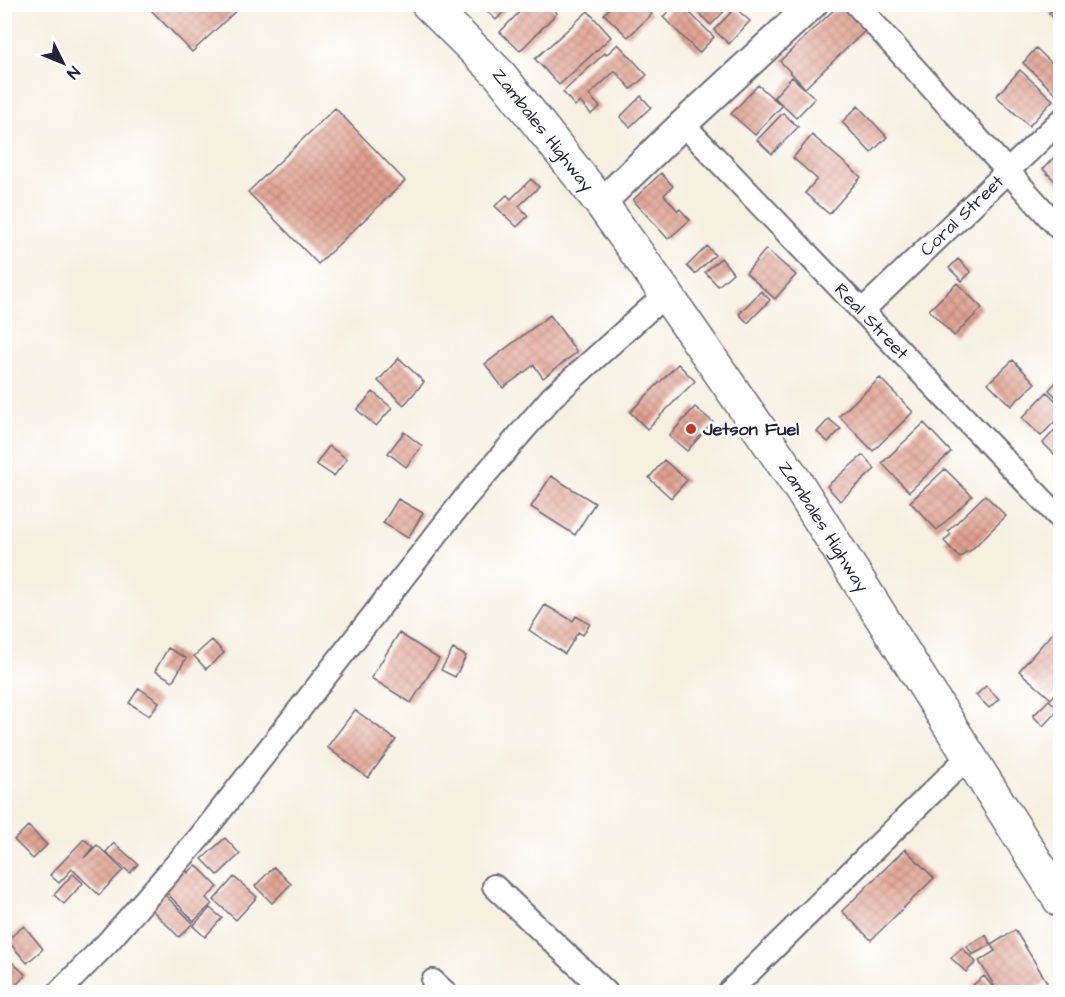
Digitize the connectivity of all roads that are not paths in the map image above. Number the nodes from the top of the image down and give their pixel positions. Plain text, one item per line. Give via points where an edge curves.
1 (428, 4) edge
2 (813, 4) edge
3 (856, 4) edge
4 (1060, 121) edge
5 (683, 124) junction
6 (1007, 171) junction
7 (601, 203) junction
8 (1060, 229) edge
9 (666, 294) junction
10 (861, 311) junction
11 (1059, 512) edge
12 (969, 756) junction
13 (494, 885) dead end
14 (1060, 900) edge
15 (59, 993) edge
16 (606, 993) edge
17 (729, 993) edge

1 - 7 main road, Zambales Highway via 500,75
2 - 5 street
3 - 6 street
4 - 6 street, Coral Street
5 - 7 street
5 - 10 street, Real Street
6 - 8 street
6 - 10 street, Coral Street
7 - 9 main road, Zambales Highway
9 - 12 main road, Zambales Highway via 798,485
9 - 15 street via 552,397 465,498 199,838
10 - 11 street, Real Street
12 - 14 main road, Zambales Highway
12 - 17 street
13 - 16 street

